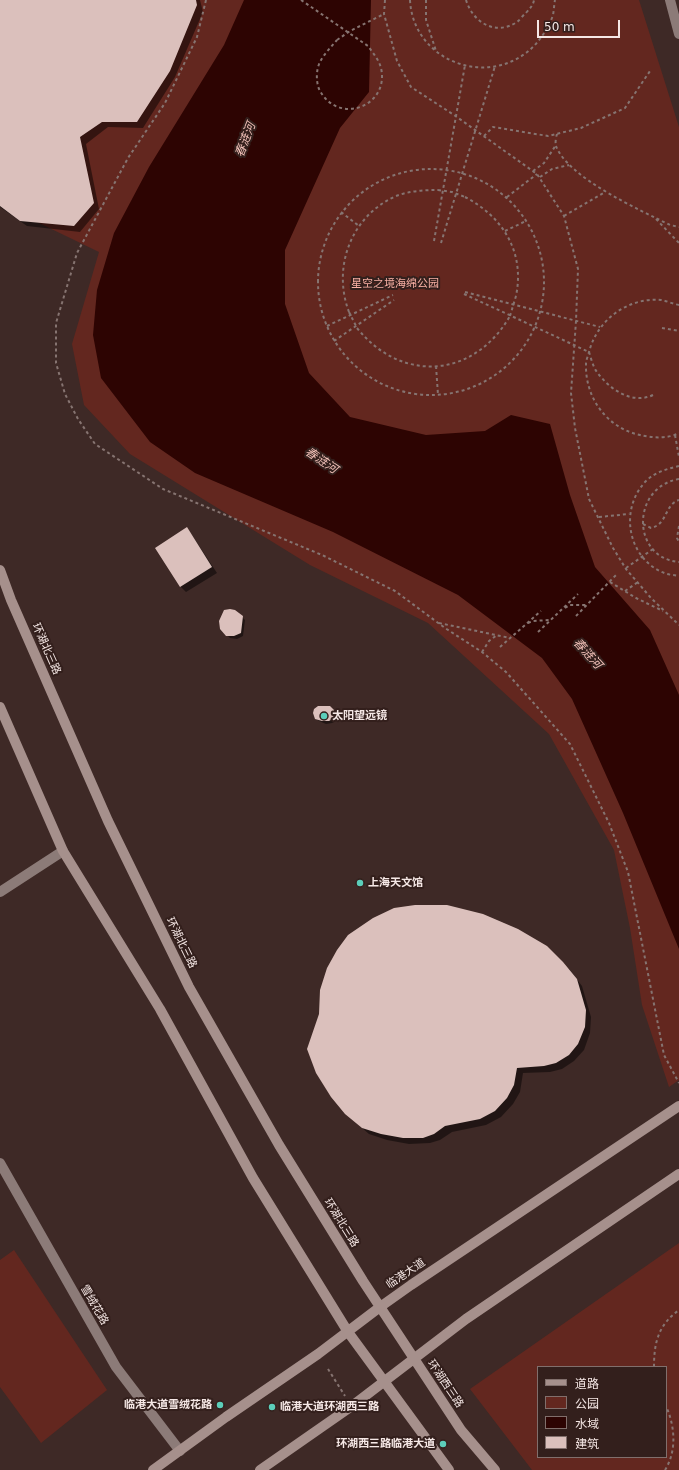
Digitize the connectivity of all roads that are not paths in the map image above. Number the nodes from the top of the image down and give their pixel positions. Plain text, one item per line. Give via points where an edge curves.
1 (670, 0) edge
2 (679, 34) edge
3 (0, 570) edge
4 (0, 707) edge
5 (63, 851) junction
6 (0, 892) edge
7 (679, 1106) edge
8 (0, 1163) edge
9 (679, 1174) edge
10 (380, 1307) junction
11 (348, 1332) junction
12 (414, 1360) junction
13 (384, 1382) junction
14 (180, 1451) junction
15 (153, 1470) edge
16 (260, 1470) edge
17 (449, 1470) edge
18 (495, 1470) edge

1 - 2 street
3 - 10 main road, 环湖北三路 via 108,821 189,987 279,1145
4 - 5 main road
5 - 6 street
5 - 11 main road via 160,1009 253,1178
7 - 10 main road, 临港大道
8 - 14 street, 雪绒花路 via 116,1367
9 - 12 main road via 466,1319
10 - 11 main road, 临港大道
10 - 12 main road, 环湖西三路
11 - 13 main road
11 - 14 main road, 临港大道
12 - 13 main road
12 - 18 main road, 环湖西三路 via 461,1430
13 - 16 main road
13 - 17 main road
14 - 15 main road, 临港大道

